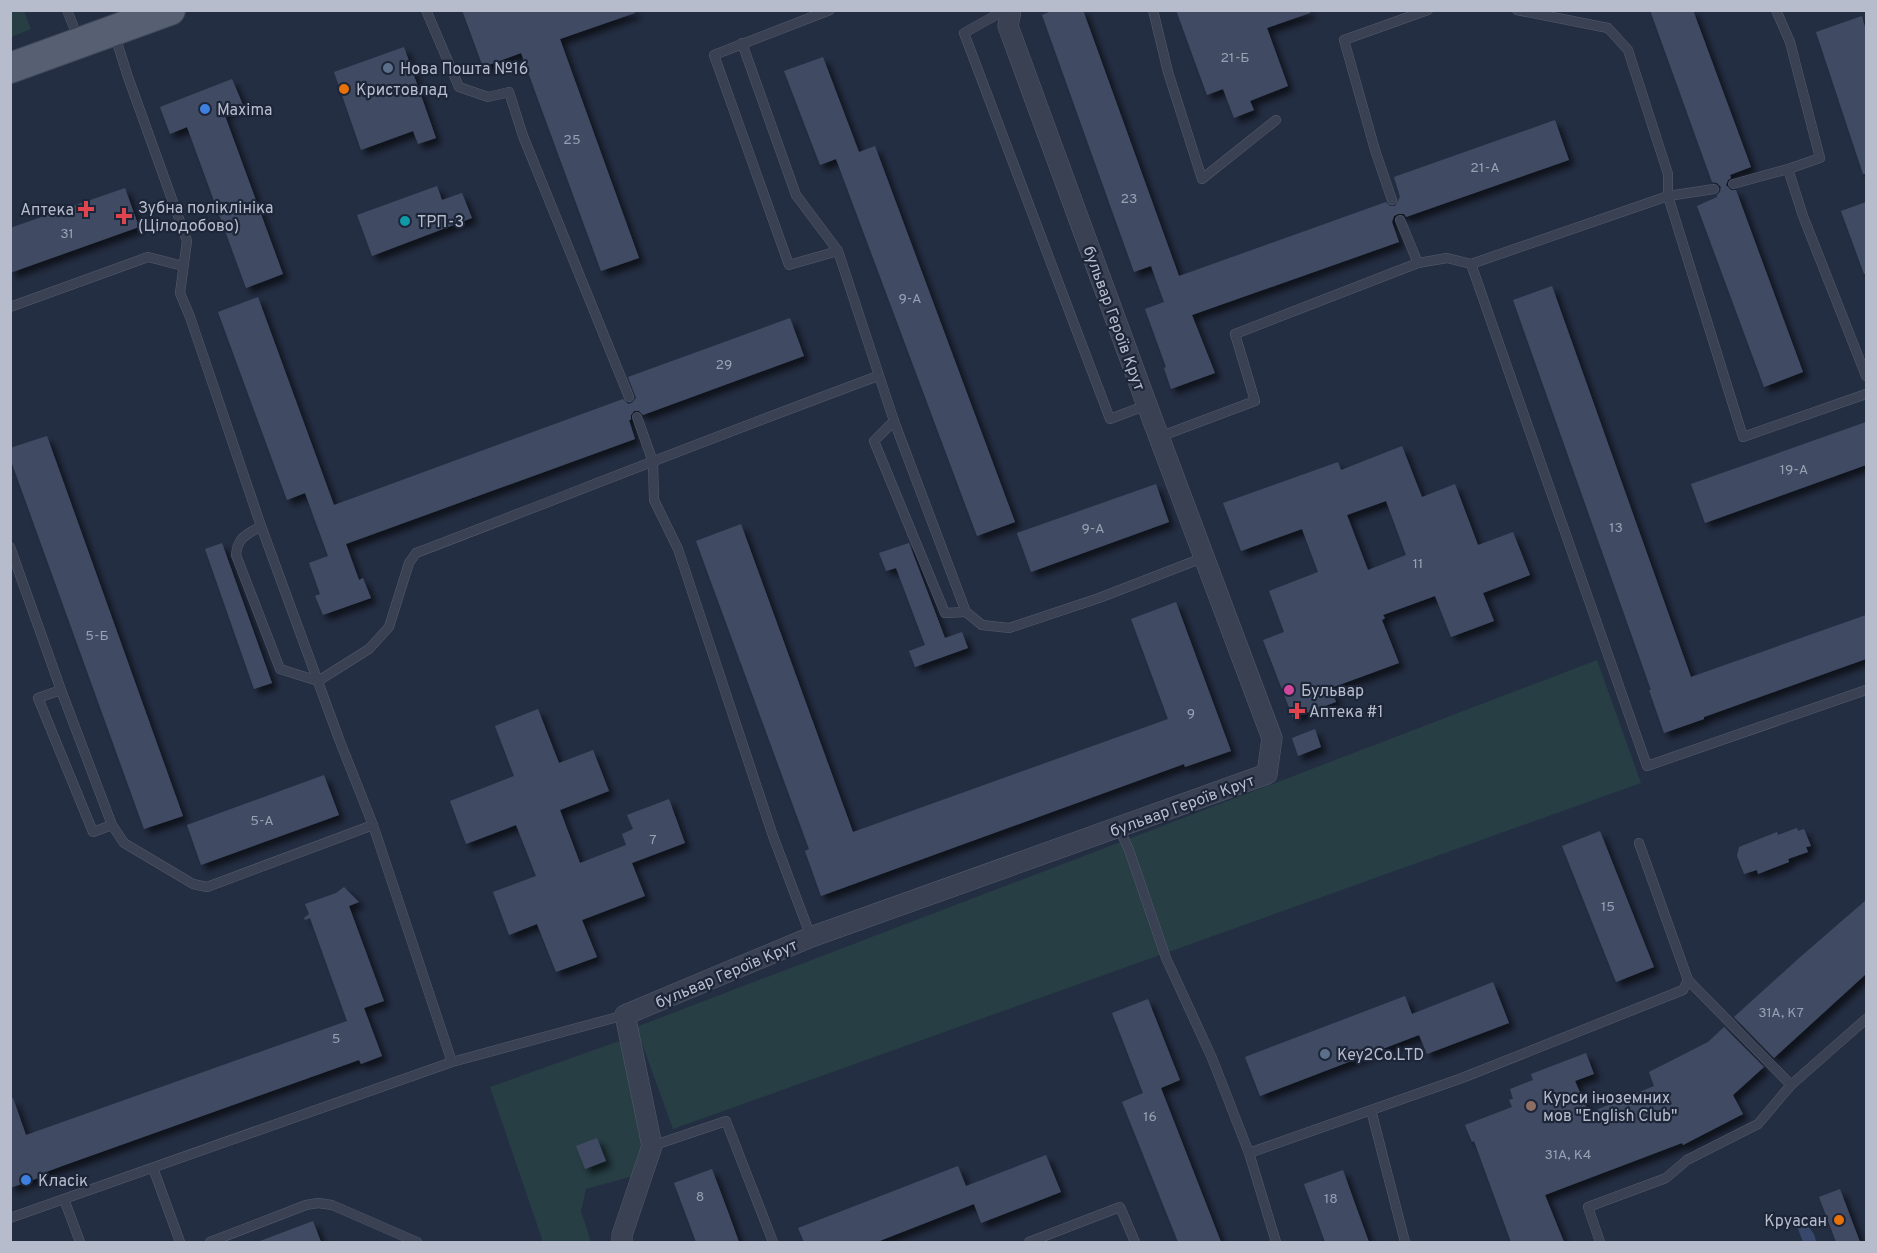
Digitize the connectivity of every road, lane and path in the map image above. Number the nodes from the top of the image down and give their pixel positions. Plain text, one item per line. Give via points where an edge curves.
1 (67, 10) edge
2 (170, 10) edge
3 (426, 10) edge
4 (831, 10) edge
5 (1005, 10) edge
6 (1011, 10) edge
7 (1153, 10) edge
8 (1428, 10) edge
9 (1517, 10) edge
10 (1776, 10) edge
11 (114, 31) junction
12 (80, 43) junction
13 (742, 43) junction
14 (10, 68) edge
15 (1276, 120) dead end
16 (1788, 169) junction
17 (1733, 184) dead end
18 (1714, 189) dead end
19 (1668, 196) junction
20 (1392, 200) dead end
21 (1400, 219) dead end
22 (838, 251) junction
23 (1418, 263) junction
24 (1471, 264) junction
25 (183, 266) junction
26 (10, 307) edge
27 (878, 376) junction
28 (1866, 376) edge
29 (1866, 394) edge
30 (629, 397) dead end
31 (1147, 405) junction
32 (637, 417) dead end
33 (894, 421) junction
34 (1159, 437) junction
35 (653, 462) junction
36 (261, 526) junction
37 (10, 547) edge
38 (1204, 557) junction
39 (966, 612) junction
40 (318, 681) junction
41 (61, 690) junction
42 (1866, 690) edge
43 (112, 825) junction
44 (373, 825) junction
45 (1119, 828) junction
46 (1639, 843) dead end
47 (812, 937) junction
48 (1688, 980) junction
49 (625, 1015) junction
50 (1866, 1019) edge
51 (452, 1062) junction
52 (1791, 1085) junction
53 (1371, 1110) junction
54 (652, 1146) junction
55 (1249, 1153) junction
56 (153, 1168) junction
57 (64, 1199) junction
58 (10, 1218) edge
59 (80, 1242) edge
60 (180, 1242) edge
61 (210, 1242) edge
62 (417, 1242) edge
63 (622, 1242) edge
64 (772, 1242) edge
65 (1029, 1242) edge
66 (1135, 1242) edge
67 (1276, 1242) edge
68 (1406, 1242) edge
69 (1600, 1242) edge

1 - 12 lane
2 - 11 main road
3 - 30 lane via 459,87 488,97 509,92 523,136
4 - 13 lane
5 - 31 lane via 964,33 1110,420
6 - 31 street, бульвар Героїв Крут via 1008,26
7 - 15 lane via 1202,179
8 - 20 lane via 1344,40
9 - 19 lane via 1608,28 1628,50 1668,174
10 - 16 lane via 1790,42 1820,158
11 - 12 main road
11 - 25 lane via 187,241
12 - 14 main road
13 - 22 lane via 796,195
13 - 22 lane via 714,55 789,266
16 - 17 lane
16 - 28 lane
18 - 19 lane
19 - 24 lane
19 - 29 lane via 1743,437
21 - 23 lane
22 - 27 lane
23 - 24 lane via 1447,258
23 - 34 lane via 1235,334 1255,401
24 - 42 lane via 1647,766
25 - 26 lane via 148,257
25 - 36 lane via 180,293
27 - 33 lane
27 - 35 lane
31 - 34 street, бульвар Героїв Крут
32 - 35 lane
33 - 39 lane
33 - 39 lane via 874,441 945,612
34 - 38 street, бульвар Героїв Крут
35 - 40 lane via 417,553 409,563 389,627 369,649
35 - 47 lane via 654,500 678,549 773,836
36 - 40 lane
36 - 40 lane via 242,538 236,555 280,669
37 - 41 lane
38 - 39 lane via 1009,628 982,625
38 - 45 street, бульвар Героїв Крут via 1272,738 1268,774
40 - 44 lane
41 - 43 lane
41 - 43 lane via 38,698 93,832
43 - 44 lane via 124,843 193,884 207,887
44 - 51 lane
45 - 47 street, бульвар Героїв Крут
45 - 55 lane via 1166,958 1212,1058
46 - 48 lane
47 - 49 street, бульвар Героїв Крут
48 - 52 lane
48 - 53 lane via 1683,990
49 - 51 lane
49 - 54 street
50 - 52 lane
51 - 56 lane
52 - 69 lane via 1758,1124 1688,1160 1666,1178 1588,1207
53 - 55 lane
53 - 68 lane
54 - 63 street
54 - 64 lane via 726,1121
55 - 67 lane
56 - 57 lane
56 - 60 lane
57 - 58 lane
57 - 59 lane
61 - 62 lane via 318,1203 332,1205
65 - 66 lane via 1120,1208

